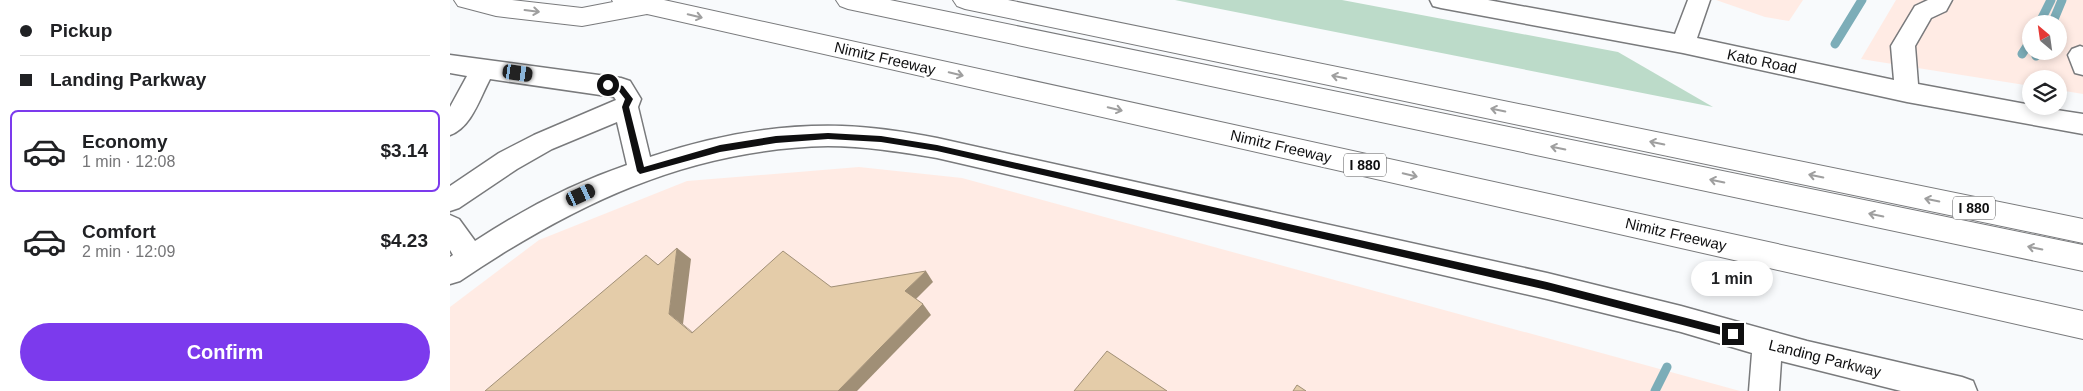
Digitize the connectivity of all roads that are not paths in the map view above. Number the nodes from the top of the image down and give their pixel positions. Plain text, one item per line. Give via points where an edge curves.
1 (466, 0) edge
2 (848, 0) edge
3 (964, 0) edge
4 (1441, 0) edge
5 (1699, 0) edge
6 (1941, 0) edge
7 (636, 3) edge
8 (1683, 44) junction
9 (450, 64) edge
10 (483, 68) junction
11 (1907, 92) junction
12 (626, 107) junction
13 (2083, 124) edge
14 (450, 125) edge
15 (640, 171) junction
16 (450, 200) edge
17 (450, 227) edge
18 (2083, 231) edge
19 (2083, 258) edge
20 (460, 265) edge
21 (2083, 325) edge
22 (1767, 344) junction
23 (1764, 391) edge
24 (1962, 391) edge

1 -> 7 highway via 496,7 582,17
19 -> 2 highway, I 880
18 -> 3 highway, I 880
4 - 8 street, Kato Road
5 - 8 street
6 - 11 street via 1938,5 1922,12 1903,46
7 -> 21 highway, Nimitz Freeway / I 880
8 - 11 street, Kato Road
9 - 10 street
10 - 12 street via 620,88 629,99
10 - 14 street via 460,113
11 - 13 street, Kato Road
12 - 15 street
12 - 16 street via 543,142
15 - 20 street, Landing Parkway via 550,209
15 - 22 street, Landing Parkway via 720,148 776,140 828,136 881,139 937,148 1547,286
17 - 20 street
22 - 23 street
22 - 24 street, Landing Parkway

